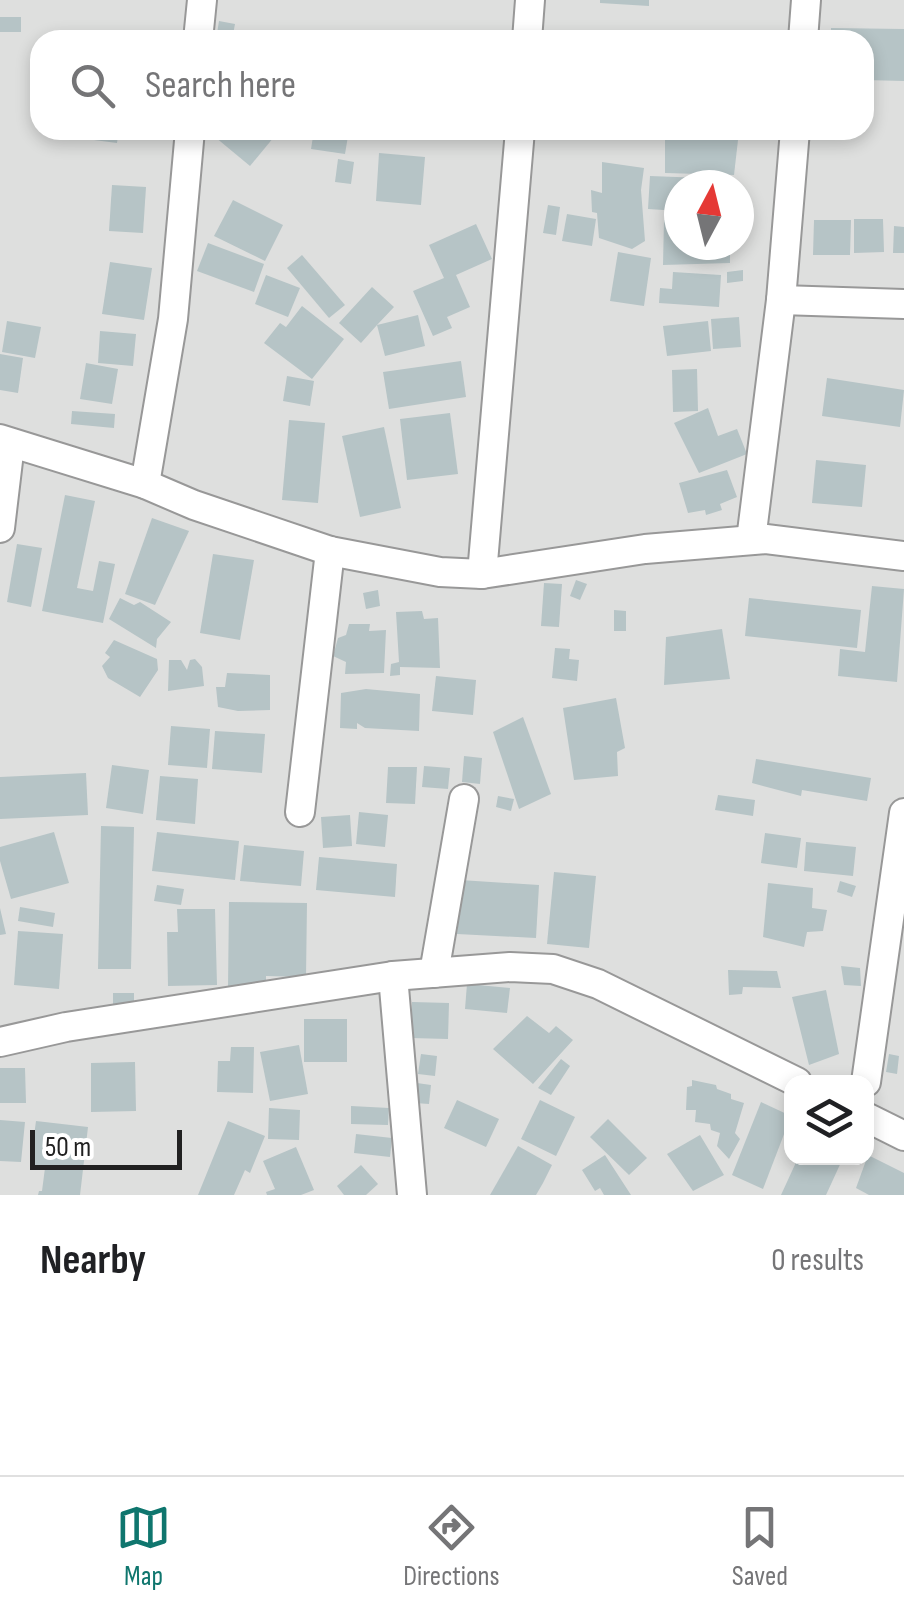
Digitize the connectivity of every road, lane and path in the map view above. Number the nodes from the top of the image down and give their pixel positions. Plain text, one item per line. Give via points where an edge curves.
1 (202, 0) edge
2 (530, 0) edge
3 (806, 0) edge
4 (199, 30) edge
5 (528, 30) edge
6 (804, 30) edge
7 (189, 140) edge
8 (519, 140) edge
9 (794, 140) edge
10 (780, 300) junction
11 (904, 304) edge
12 (5, 442) edge
13 (145, 484) junction
14 (0, 528) edge
15 (751, 540) junction
16 (330, 550) junction
17 (904, 556) edge
18 (482, 574) junction
19 (464, 800) dead end
20 (300, 812) dead end
21 (904, 813) edge
22 (434, 973) junction
23 (393, 976) junction
24 (0, 1042) edge
25 (867, 1075) edge
26 (784, 1076) edge
27 (874, 1121) edge
28 (904, 1136) edge
29 (412, 1195) edge

1 - 4 street
2 - 5 street
3 - 6 street
7 - 13 street via 172,319
8 - 18 street
9 - 10 street
10 - 11 street
10 - 15 street
12 - 13 street
12 - 14 street
13 - 16 street
15 - 17 street
15 - 18 street
16 - 18 street
16 - 20 street
19 - 22 street
21 - 25 street
22 - 23 street
22 - 26 street via 553,968
23 - 24 street
23 - 29 street
27 - 28 street

